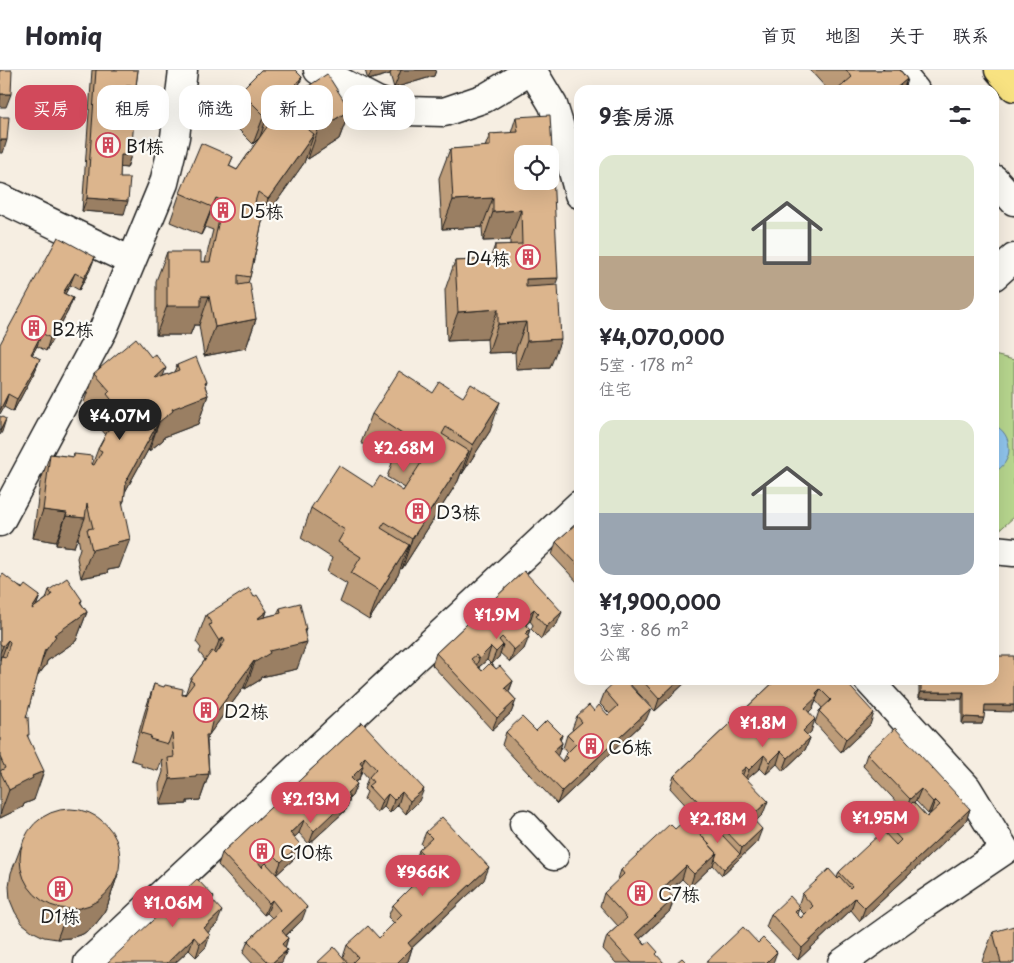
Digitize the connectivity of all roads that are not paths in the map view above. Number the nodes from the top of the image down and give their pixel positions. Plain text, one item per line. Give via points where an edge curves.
1 (183, 70) edge
2 (318, 70) edge
3 (532, 70) edge
4 (898, 70) edge
5 (999, 70) edge
6 (911, 85) edge
7 (1014, 87) edge
8 (574, 175) edge
9 (999, 185) edge
10 (0, 198) edge
11 (1014, 202) edge
12 (1014, 258) edge
13 (131, 261) junction
14 (999, 272) edge
15 (574, 511) edge
16 (0, 522) edge
17 (999, 550) edge
18 (1014, 552) edge
19 (873, 685) edge
20 (524, 824) dead end
21 (1010, 848) edge
22 (554, 856) dead end
23 (88, 963) edge
24 (842, 963) edge

1 - 13 lane via 175,137 164,183
2 - 3 lane via 377,101 407,111 444,112 485,98
3 - 8 lane via 553,105
4 - 6 lane
5 - 7 main road
9 - 11 lane
10 - 13 lane
12 - 14 lane
13 - 16 lane via 103,330
15 - 23 lane
17 - 18 lane
19 - 21 lane via 967,788
20 - 22 lane
21 - 24 lane

